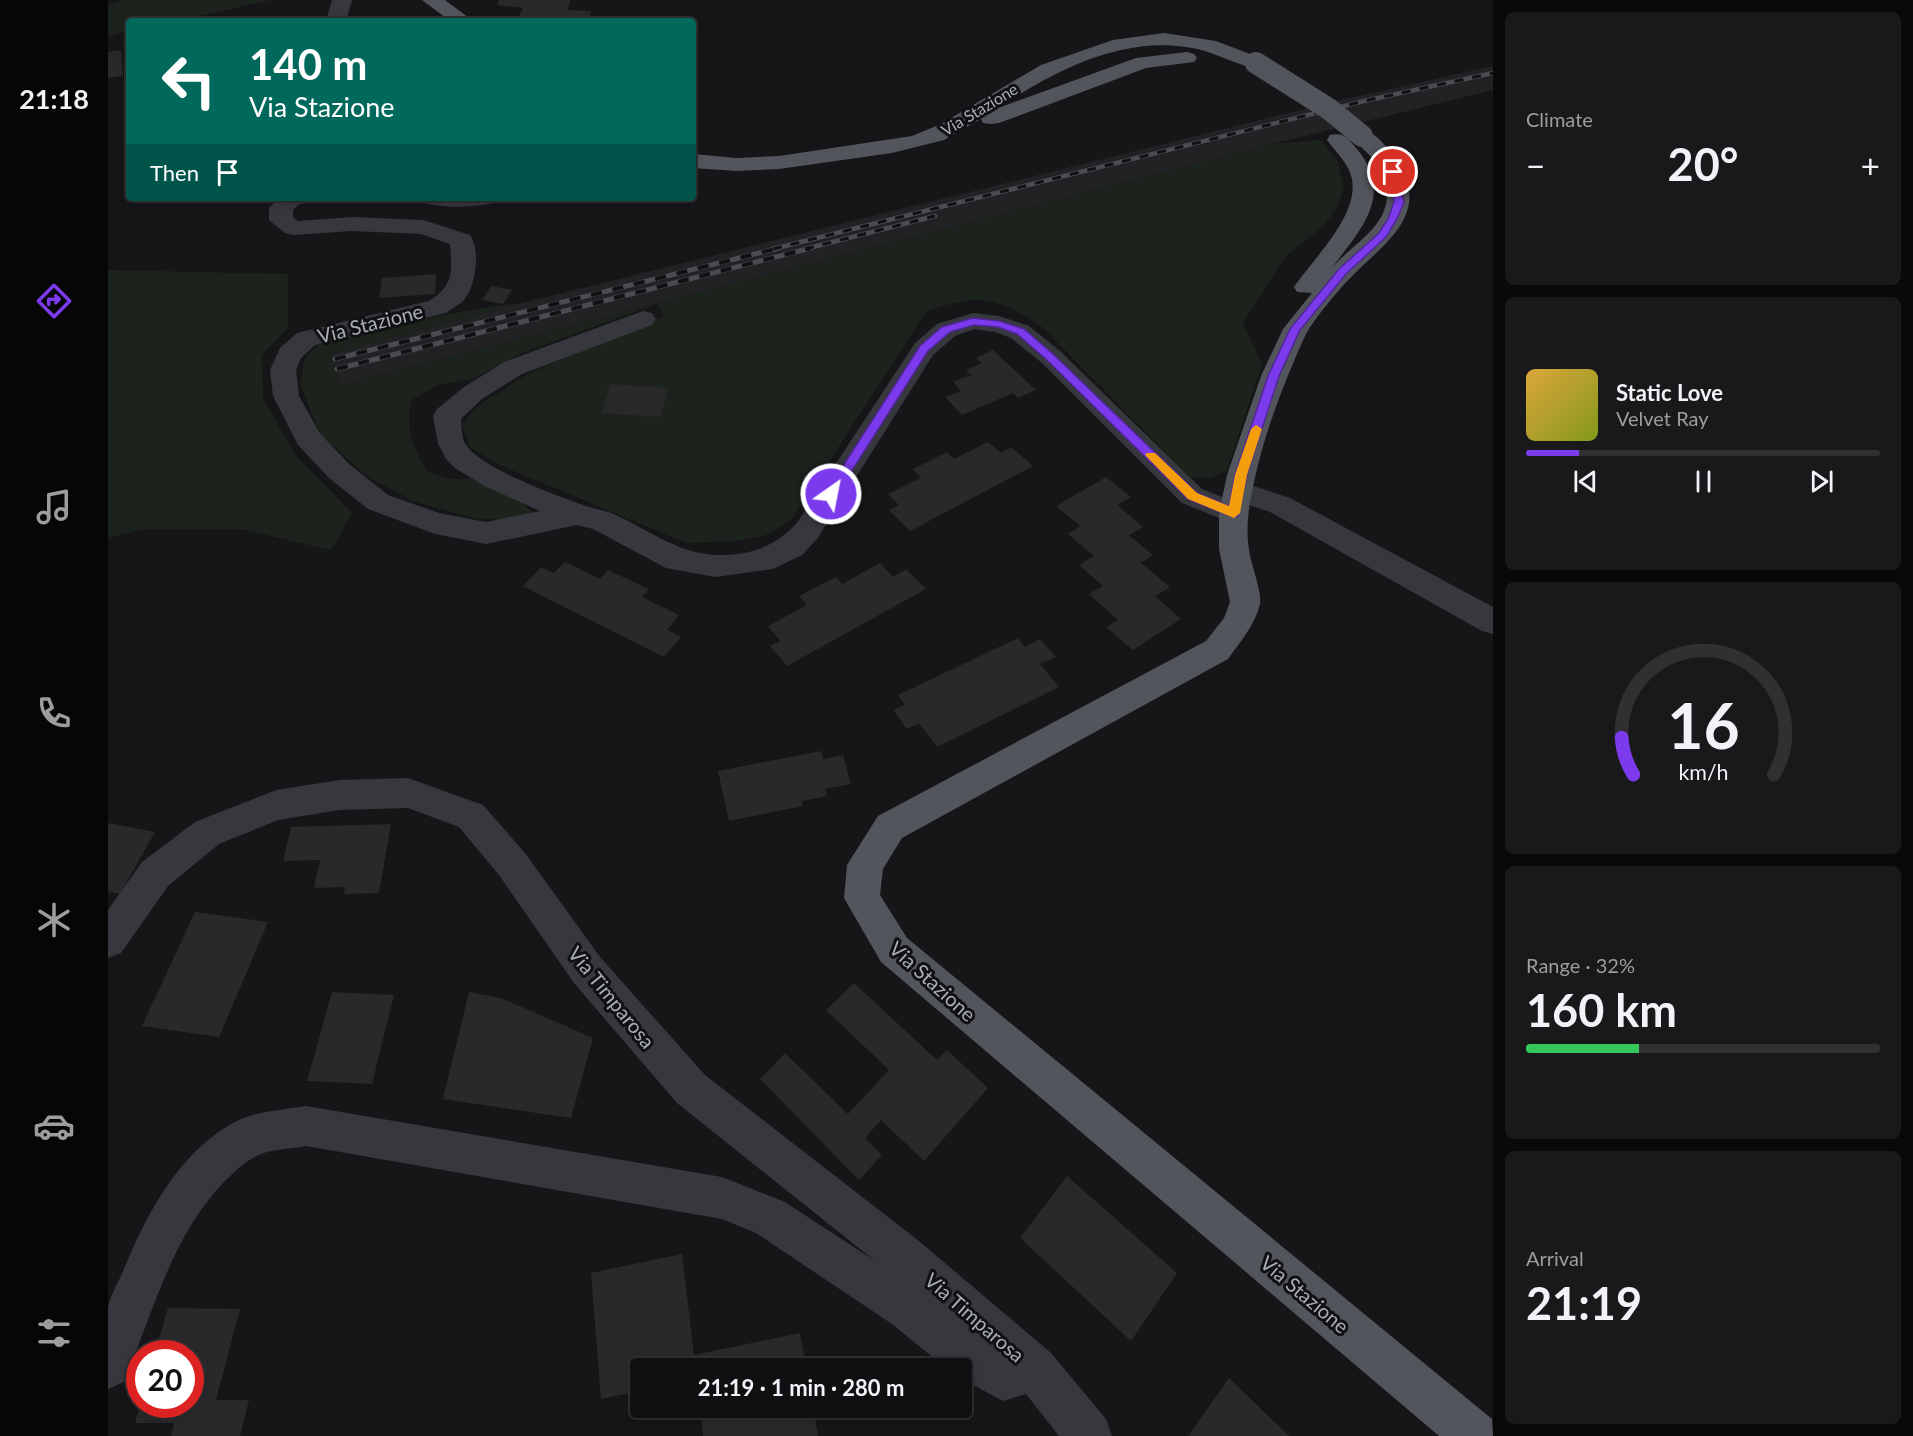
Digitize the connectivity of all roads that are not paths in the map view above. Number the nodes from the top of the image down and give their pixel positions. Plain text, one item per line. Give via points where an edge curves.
1 (342, 0) edge
2 (432, 0) edge
3 (337, 18) edge
4 (459, 18) edge
5 (1246, 67) junction
6 (696, 161) edge
7 (289, 201) edge
8 (644, 319) dead end
9 (1296, 329) junction
10 (1236, 502) junction
11 (577, 514) junction
12 (1493, 622) edge
13 (108, 941) edge
14 (108, 1366) edge
15 (1035, 1369) junction
16 (1089, 1436) edge
17 (1475, 1436) edge

1 - 3 street
2 - 4 main road
5 - 6 main road, Via Stazione via 1195,58 1143,62 1017,111 890,147 787,163 723,165
5 - 9 main road via 1338,140 1363,179 1356,219 1303,291
5 - 9 main road, Via Stazione, bridge via 1320,103 1362,136 1393,172 1399,202 1383,235 1343,272
7 - 11 street, Via Stazione via 281,208 280,220 293,228 351,224 423,227 462,240 464,273 454,296 437,307 306,339 289,354 283,370 286,396 308,438 339,471 378,502 435,523 486,533
8 - 11 street via 513,368 473,393 447,416 448,434 456,452 482,472
9 - 10 main road, Via Stazione via 1274,376 1241,475
10 - 11 street, Via Stazione via 1192,496 1051,357 1020,332 999,324 973,321 946,330 924,349 807,531 792,547 762,561 715,566 677,560 602,521
10 - 12 street via 1280,505
10 - 17 main road, Via Stazione via 1234,549 1245,602 1237,623 1217,650 890,827 865,865 862,898 894,950
13 - 15 street, Via Timparosa via 155,874 207,833 276,805 340,795 408,794 471,816 512,864 587,969 691,1089 904,1256
14 - 15 street via 145,1269 178,1207 211,1164 248,1137 306,1126 722,1198 770,1217 908,1308 967,1356 1003,1378
15 - 16 street, Via Timparosa

